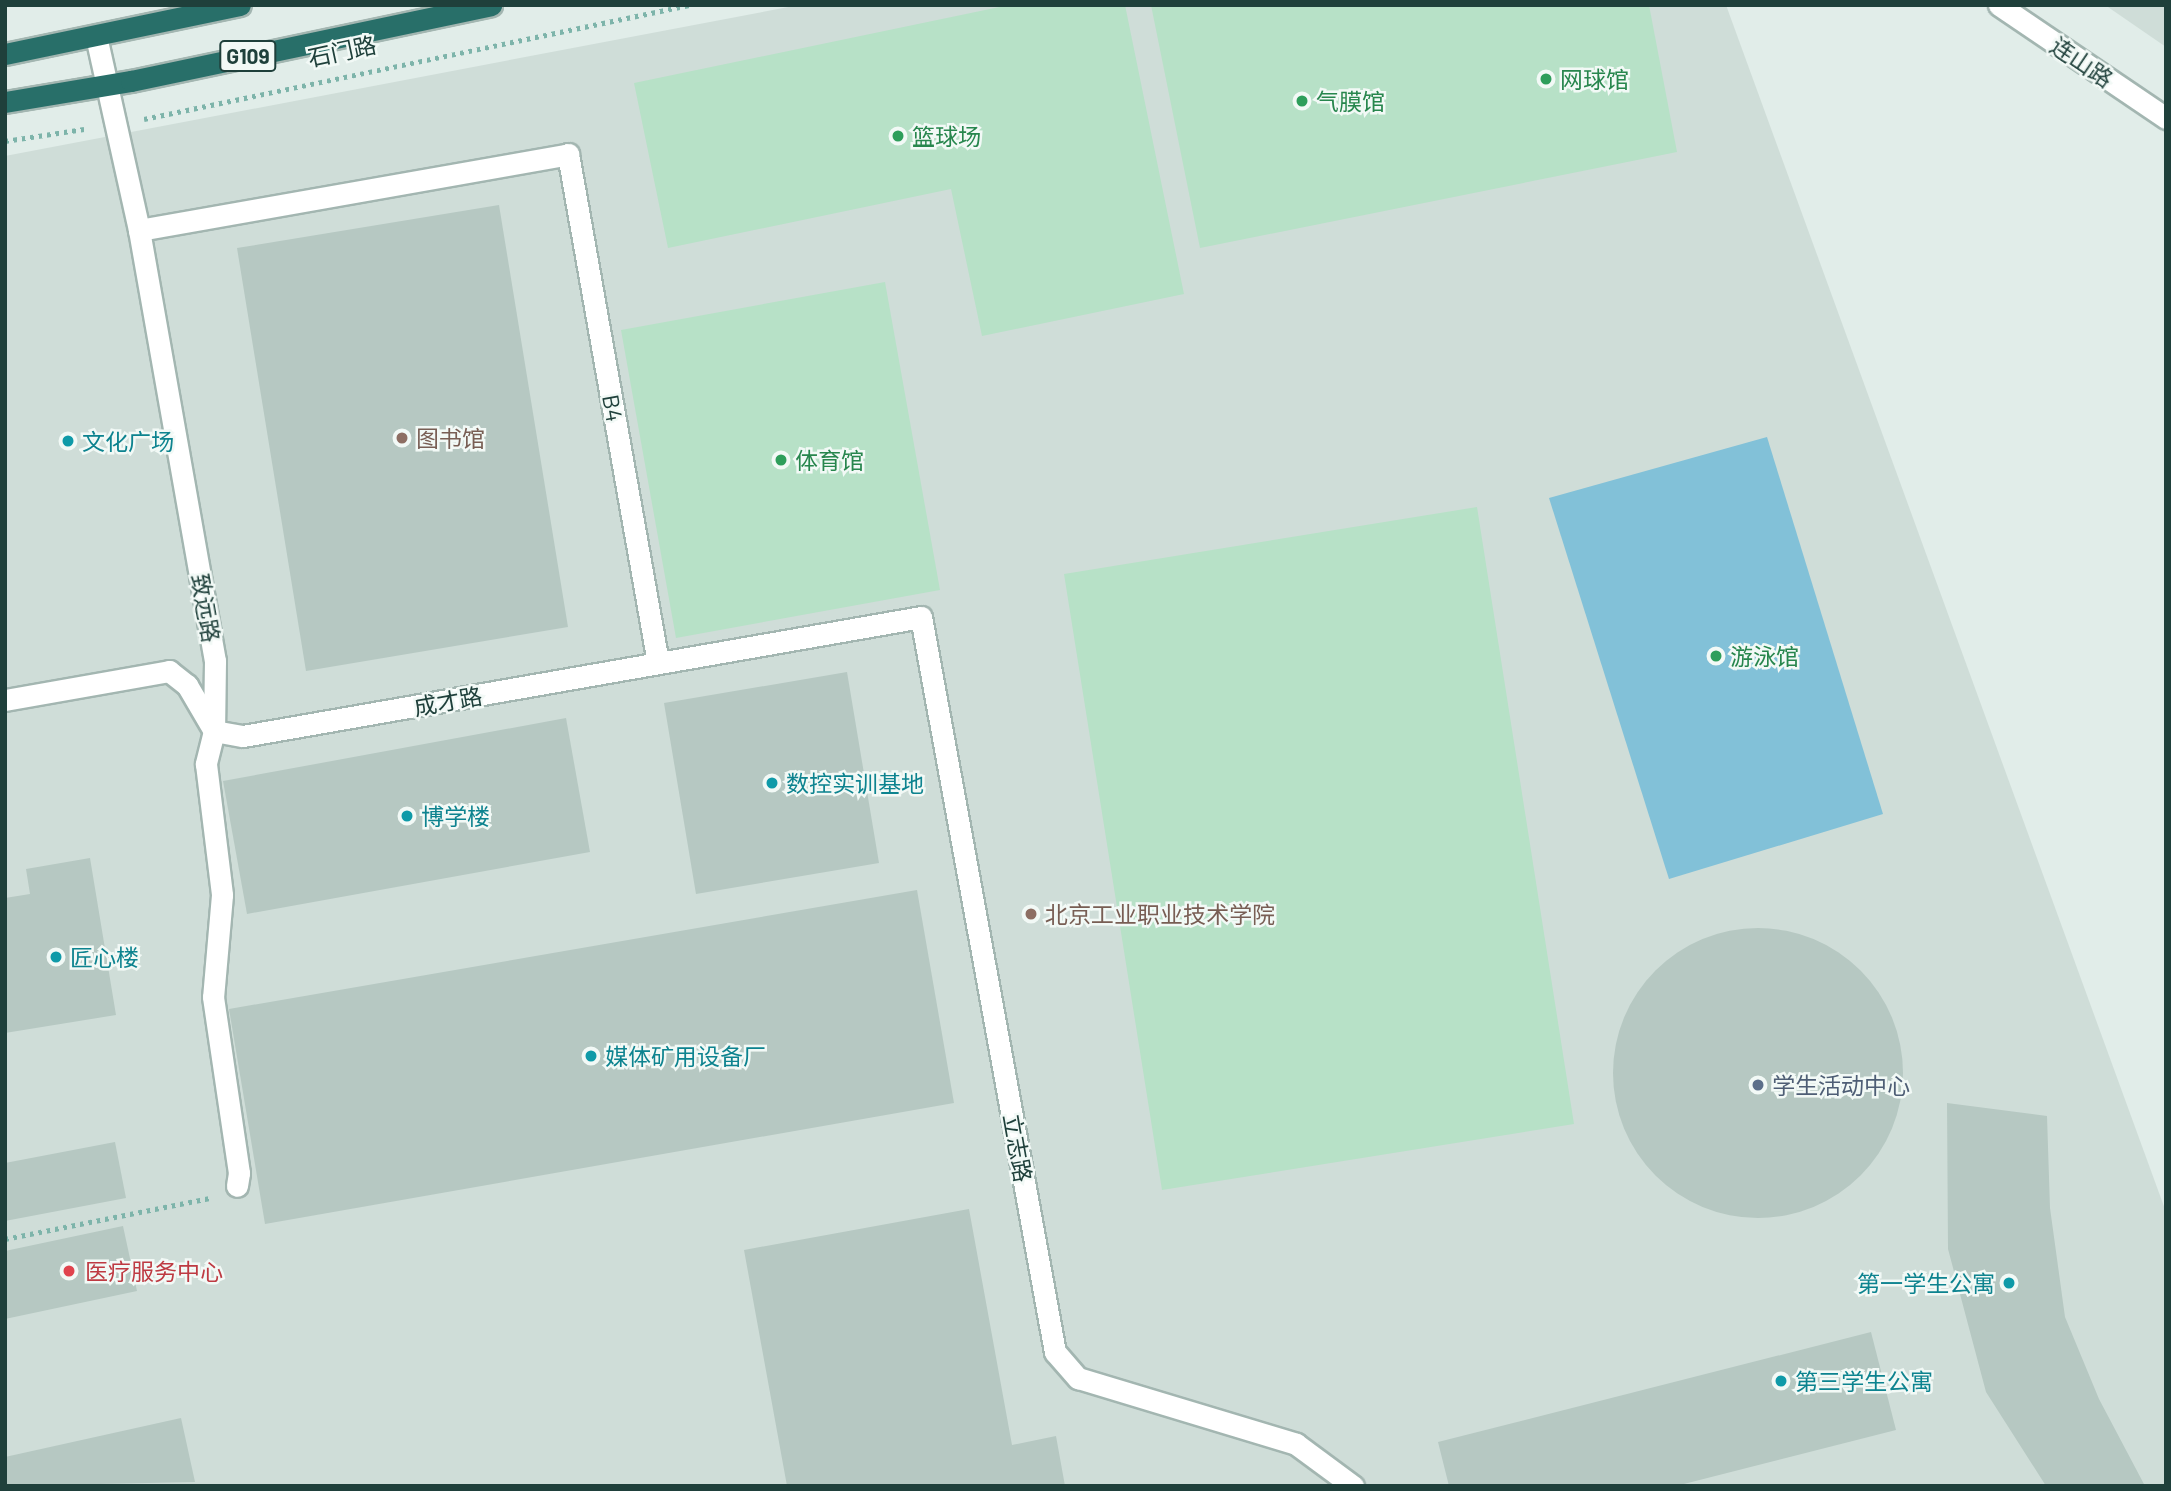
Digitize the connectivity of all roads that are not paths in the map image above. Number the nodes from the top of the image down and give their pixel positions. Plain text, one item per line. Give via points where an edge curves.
1 (240, 5) edge
2 (491, 5) edge
3 (1999, 5) edge
4 (96, 36) junction
5 (5, 54) edge
6 (110, 84) junction
7 (5, 102) edge
8 (2166, 118) edge
9 (139, 230) junction
10 (920, 617) joint
11 (658, 663) junction
12 (5, 700) edge
13 (214, 731) junction
14 (237, 1186) road end
15 (1353, 1486) edge

1 - 4 highway, G109
2 - 6 highway, 石门路 / G109
3 - 8 street, 连山路
4 - 5 highway, G109
4 - 6 street, 致远路
6 - 7 highway, 石门路 / G109
6 - 9 street, 致远路
9 - 11 street, B4 via 568,154
9 - 13 street, 致远路 via 215,661
10 - 11 street, 成才路
10 - 15 street, 立志路 via 1055,1352 1079,1378 1296,1444
11 - 13 street, 成才路 via 243,736
12 - 13 street via 169,671 187,685
13 - 14 street, 致远路 via 206,764 222,895 213,997 239,1173

